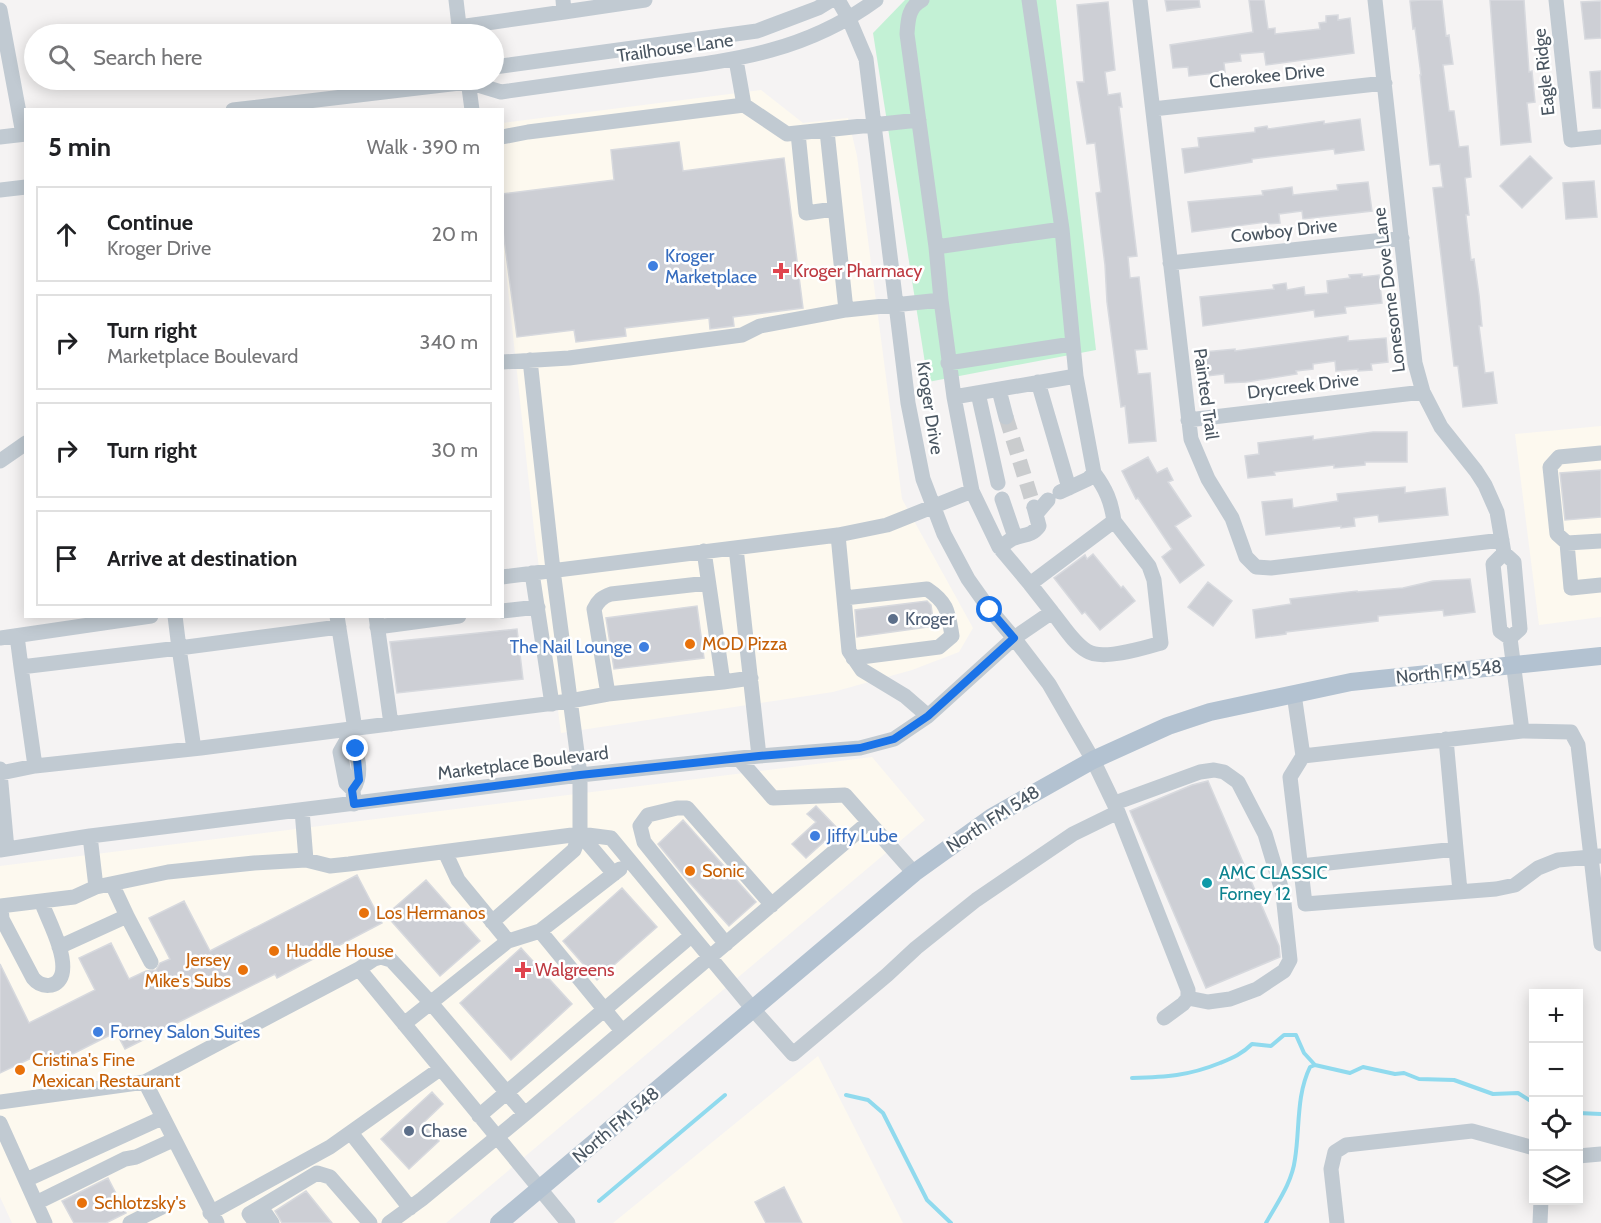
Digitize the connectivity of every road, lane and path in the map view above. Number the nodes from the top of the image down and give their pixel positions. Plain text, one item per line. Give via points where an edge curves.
1 (456, 0) edge
2 (645, 0) edge
3 (831, 0) edge
4 (838, 0) edge
5 (849, 0) edge
6 (876, 0) edge
7 (922, 0) edge
8 (1029, 0) edge
9 (1140, 0) edge
10 (1375, 0) edge
11 (1556, 0) edge
12 (563, 6) edge
13 (0, 10) edge
14 (849, 19) junction
15 (459, 24) edge
16 (489, 24) edge
17 (736, 60) junction
18 (504, 66) edge
19 (1385, 83) junction
20 (390, 90) edge
21 (470, 90) edge
22 (496, 90) edge
23 (744, 105) junction
24 (249, 108) edge
25 (472, 108) edge
26 (1153, 109) junction
27 (919, 120) junction
28 (874, 124) junction
29 (827, 131) junction
30 (24, 134) edge
31 (798, 134) junction
32 (504, 137) edge
33 (1601, 137) edge
34 (0, 138) edge
35 (24, 187) edge
36 (0, 190) edge
37 (834, 209) junction
38 (1062, 229) junction
39 (1401, 238) junction
40 (936, 247) junction
41 (1170, 263) junction
42 (941, 300) junction
43 (896, 305) junction
44 (846, 310) junction
45 (1072, 344) junction
46 (530, 360) junction
47 (504, 362) edge
48 (948, 363) junction
49 (1076, 375) junction
50 (1038, 382) junction
51 (999, 390) junction
52 (1423, 392) junction
53 (978, 393) junction
54 (954, 397) junction
55 (1006, 417) tunnel mouth
56 (1188, 420) junction
57 (24, 444) edge
58 (1601, 453) edge
59 (0, 461) edge
60 (1094, 473) junction
61 (998, 483) dead end
62 (972, 490) junction
63 (1059, 493) junction
64 (1002, 499) dead end
65 (932, 505) junction
66 (1114, 521) junction
67 (838, 535) junction
68 (1015, 537) junction
69 (1601, 541) edge
70 (1567, 543) junction
71 (1503, 546) junction
72 (736, 548) junction
73 (999, 548) junction
74 (704, 552) junction
75 (553, 570) junction
76 (532, 573) junction
77 (504, 577) edge
78 (708, 583) junction
79 (1030, 584) junction
80 (1601, 585) edge
81 (844, 598) junction
82 (538, 607) junction
83 (504, 611) edge
84 (1052, 612) junction
85 (138, 618) edge
86 (176, 618) edge
87 (432, 618) edge
88 (338, 622) edge
89 (377, 622) edge
90 (17, 636) junction
91 (0, 638) edge
92 (1014, 638) junction
93 (1510, 638) junction
94 (179, 648) junction
95 (1601, 656) edge
96 (854, 658) junction
97 (1514, 665) junction
98 (21, 667) junction
99 (751, 678) junction
100 (723, 682) junction
101 (608, 694) junction
102 (1294, 694) junction
103 (570, 701) junction
104 (552, 704) junction
105 (928, 716) junction
106 (391, 724) junction
107 (1522, 730) junction
108 (350, 732) junction
109 (1446, 739) junction
110 (194, 749) junction
111 (759, 756) junction
112 (1303, 756) junction
113 (739, 759) junction
114 (1093, 760) junction
115 (35, 766) junction
116 (0, 772) edge
117 (580, 775) junction
118 (353, 797) junction
119 (1117, 807) junction
120 (302, 810) junction
121 (869, 822) junction
122 (580, 834) junction
123 (90, 836) junction
124 (4, 849) edge
125 (1456, 849) junction
126 (445, 852) junction
127 (655, 855) junction
128 (1596, 856) edge
129 (306, 860) junction
130 (633, 866) junction
131 (1301, 866) junction
132 (914, 873) junction
133 (614, 874) junction
134 (112, 884) junction
135 (96, 887) junction
136 (1460, 891) junction
137 (41, 901) junction
138 (772, 905) junction
139 (0, 906) edge
140 (127, 916) junction
141 (492, 921) junction
142 (540, 931) junction
143 (691, 936) junction
144 (508, 941) junction
145 (726, 944) junction
146 (1601, 944) edge
147 (59, 947) junction
148 (710, 958) junction
149 (151, 962) dead end
150 (359, 969) junction
151 (1188, 998) junction
152 (430, 1003) junction
153 (752, 1008) junction
154 (605, 1009) junction
155 (1164, 1018) dead end
156 (404, 1024) junction
157 (622, 1031) junction
158 (440, 1069) junction
159 (145, 1082) junction
160 (506, 1092) junction
161 (0, 1102) edge
162 (525, 1114) junction
163 (479, 1116) junction
164 (162, 1118) junction
165 (0, 1123) edge
166 (351, 1132) junction
167 (496, 1137) junction
168 (173, 1140) junction
169 (1529, 1147) edge
170 (1601, 1154) edge
171 (1583, 1156) edge
172 (26, 1180) junction
173 (539, 1190) junction
174 (36, 1203) junction
175 (1541, 1205) edge
176 (162, 1207) dead end
177 (261, 1207) junction
178 (410, 1208) junction
179 (213, 1218) edge
180 (45, 1223) edge
181 (130, 1223) edge
182 (256, 1223) edge
183 (272, 1223) edge
184 (370, 1223) edge
185 (389, 1223) edge
186 (499, 1223) edge
187 (568, 1223) edge
188 (1337, 1223) edge
189 (1540, 1223) edge

1 - 15 street
2 - 12 street
3 - 18 street, Trailhouse Lane via 757,31
4 - 14 street, Kroger Drive
5 - 14 street
6 - 14 street, Trailhouse Lane
7 - 27 street via 909,16 907,34
8 - 38 street
9 - 26 street, Painted Trail
10 - 19 street, Lonesome Dove Lane
11 - 33 street, Eagle Ridge via 1571,140
12 - 16 street
13 - 30 street
14 - 17 street, Trailhouse Lane via 796,43
14 - 28 street, Kroger Drive via 866,59
17 - 22 street, Trailhouse Lane
17 - 23 street
19 - 26 street, Cherokee Drive
19 - 39 street, Lonesome Dove Lane
20 - 24 street, Trailhouse Lane
21 - 25 street
23 - 31 street via 787,134
23 - 32 street
26 - 41 street, Painted Trail
27 - 28 street
27 - 40 street
28 - 29 street
28 - 43 street, Kroger Drive
29 - 31 street
29 - 37 street
30 - 34 street
31 - 37 street via 806,213
35 - 36 street
37 - 44 street
38 - 40 street
38 - 45 street
39 - 41 street, Cowboy Drive
39 - 52 street, Lonesome Dove Lane via 1415,363
40 - 42 street
41 - 56 street, Painted Trail
42 - 43 street
42 - 48 street
43 - 44 street
43 - 65 street, Kroger Drive via 913,433
44 - 46 street via 760,326 742,335
45 - 48 street
45 - 49 street
46 - 47 street
46 - 75 street
48 - 54 street
49 - 50 street
49 - 60 street
50 - 51 street
50 - 63 street
51 - 53 street
51 - 55 street
52 - 56 street, Drycreek Drive
52 - 71 street, Lonesome Dove Lane via 1441,427 1485,485 1497,512
53 - 54 street
53 - 61 street
54 - 62 street
56 - 71 street, Painted Trail via 1201,465 1226,506 1246,557 1256,567
57 - 59 street
58 - 70 street via 1559,457 1550,467 1557,534
60 - 63 street
60 - 66 street via 1112,503
62 - 65 street
62 - 73 street
63 - 68 street via 1035,511 1039,526 1035,532
64 - 68 street
65 - 67 street via 887,525
65 - 92 street, Kroger Drive via 968,579
66 - 79 street
66 - 84 street via 1149,566 1161,643 1137,651 1089,653
67 - 72 street
67 - 81 street
68 - 73 street
69 - 70 street
70 - 80 street via 1572,588
71 - 93 street, Lonesome Dove Lane via 1514,562 1520,629
71 - 93 street, Lonesome Dove Lane via 1493,564 1500,631
72 - 74 street
72 - 99 street
73 - 79 street
74 - 75 street
74 - 78 street
75 - 76 street
75 - 103 street
76 - 77 street
76 - 82 street
78 - 100 street
78 - 101 street via 610,594 598,602 594,609
79 - 84 street
81 - 96 street via 849,651
81 - 96 street via 927,589 948,608 952,636 939,647
82 - 83 street
82 - 104 street
84 - 92 street, Marketplace Boulevard
85 - 90 street
86 - 94 street
87 - 89 street
88 - 94 street
88 - 108 street
89 - 106 street
90 - 91 street
90 - 98 street
92 - 105 street, Marketplace Boulevard
92 - 114 street, Kroger Drive via 1048,684
93 - 97 street, Lonesome Dove Lane
94 - 98 street
94 - 110 street
95 - 97 main road, North FM 548
96 - 105 street via 862,670 905,696
97 - 102 main road, North FM 548 via 1351,682
97 - 107 street, Lonesome Dove Lane
98 - 115 street
99 - 100 street
99 - 111 street
100 - 101 street
101 - 103 street
102 - 112 street
102 - 114 main road, North FM 548 via 1210,712
103 - 104 street
103 - 117 street
104 - 106 street
105 - 111 street, Marketplace Boulevard via 894,739 860,748
106 - 108 street
107 - 109 street
107 - 128 street via 1570,732 1578,744
108 - 110 street
108 - 118 street via 359,780
109 - 112 street
109 - 125 street
110 - 115 street
111 - 113 street, Marketplace Boulevard
112 - 131 street via 1290,777
113 - 117 street, Marketplace Boulevard
113 - 121 street via 773,798 845,795
114 - 119 street, Kroger Drive
114 - 132 main road, North FM 548 via 992,817
115 - 116 street
116 - 124 street
117 - 118 street, Marketplace Boulevard
117 - 122 street
118 - 120 street, Marketplace Boulevard
119 - 151 street, Kroger Drive
119 - 151 street via 1200,772 1214,770 1238,782 1265,834 1283,894 1290,960 1284,971 1257,989 1208,1002
119 - 153 street via 976,900 793,1053
120 - 123 street, Marketplace Boulevard
120 - 129 street
121 - 132 street
121 - 138 street
122 - 126 street
122 - 130 street via 611,838
122 - 133 street
122 - 141 street via 574,850
123 - 124 street, Marketplace Boulevard
123 - 135 street
125 - 131 street
125 - 136 street
126 - 129 street via 330,866
126 - 141 street via 458,880
127 - 130 street
127 - 138 street via 644,842 640,826 648,815 687,808
127 - 145 street
128 - 136 street via 1558,860 1538,868 1515,885
128 - 146 street
129 - 134 street via 168,872
130 - 133 street
130 - 143 street
131 - 136 street via 1305,904
132 - 153 main road, North FM 548
133 - 142 street
134 - 135 street
134 - 140 street
135 - 137 street via 75,897
137 - 139 street
137 - 147 street
138 - 145 street
139 - 147 street via 2,919 37,984 52,985 59,981 63,972
140 - 147 street
140 - 149 street
141 - 144 street
142 - 144 street
142 - 154 street
143 - 148 street
143 - 154 street
144 - 152 street
145 - 148 street
148 - 153 street
148 - 157 street
150 - 152 street via 381,957 391,960
150 - 156 street
150 - 159 street
151 - 155 street
152 - 156 street
152 - 160 street
153 - 173 main road, North FM 548
154 - 157 street
154 - 160 street
156 - 158 street
157 - 162 street
158 - 163 street
158 - 166 street
159 - 161 street
159 - 164 street
160 - 162 street
160 - 163 street
162 - 167 street
163 - 167 street
164 - 168 street
164 - 172 street
165 - 172 street
166 - 178 street
166 - 179 street
167 - 173 street
167 - 178 street
168 - 174 street via 125,1158
168 - 179 street
169 - 188 street via 1472,1131 1346,1145 1335,1152 1331,1169
170 - 171 street
172 - 174 street
173 - 186 main road, North FM 548
173 - 187 street
174 - 180 street
175 - 189 street
176 - 181 street
177 - 182 street via 249,1214
177 - 183 street
177 - 184 street via 317,1173 330,1177
178 - 185 street

